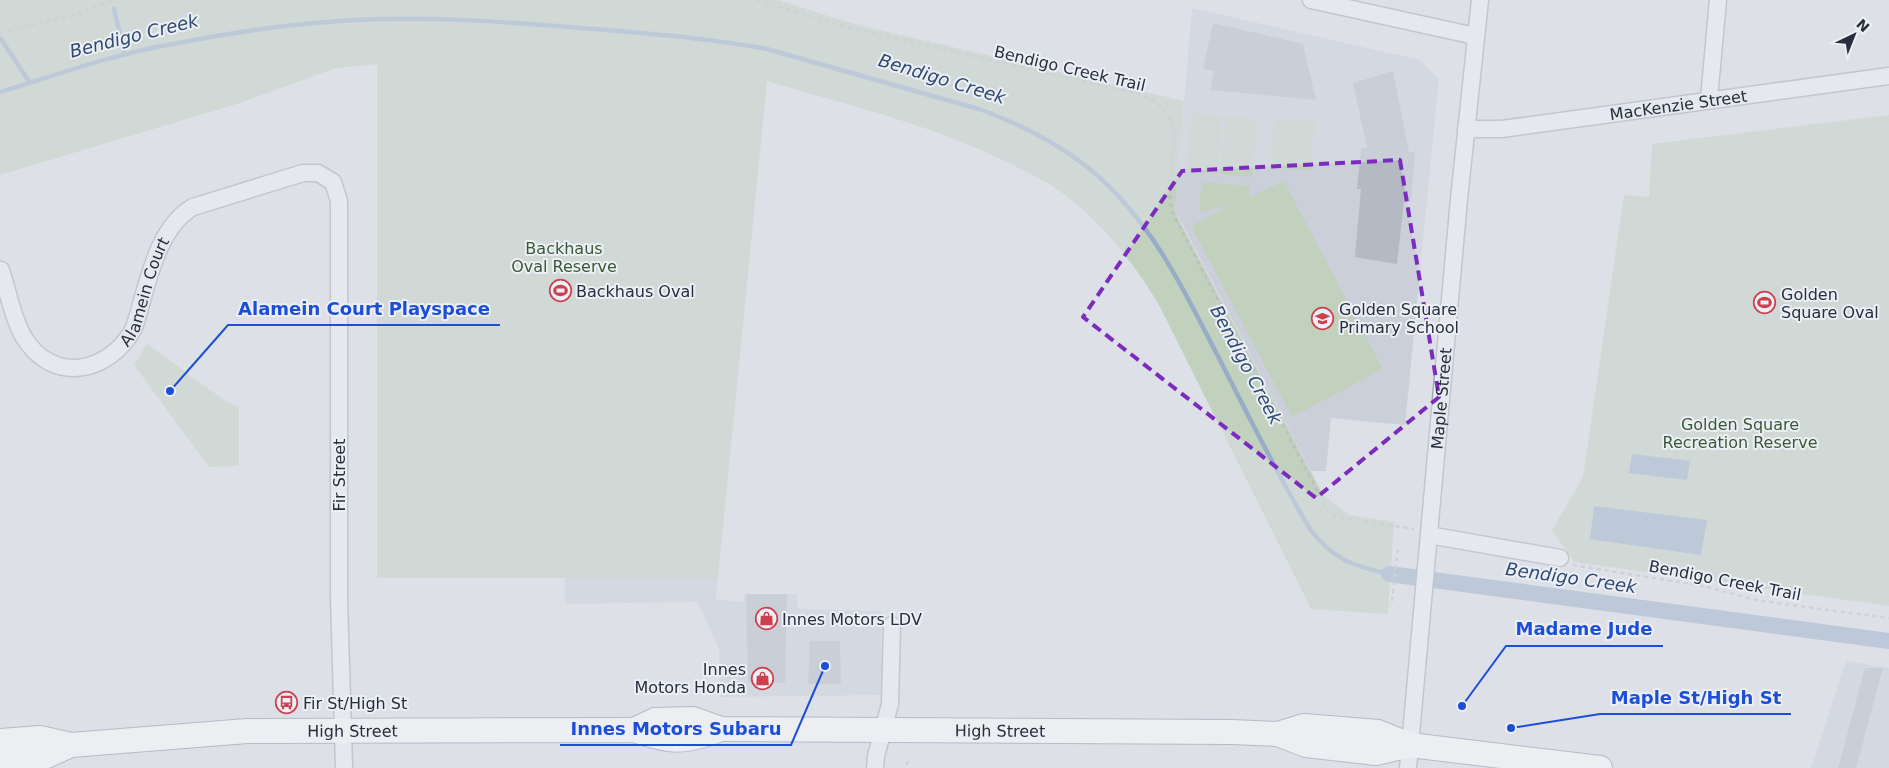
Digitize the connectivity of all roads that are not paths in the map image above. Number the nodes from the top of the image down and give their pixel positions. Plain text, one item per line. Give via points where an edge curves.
1 (1311, 0) edge
2 (1480, 0) edge
3 (1718, 0) edge
4 (1475, 36) junction
5 (1889, 76) edge
6 (1709, 99) junction
7 (1466, 129) junction
8 (333, 182) joint
9 (1, 270) dead end
10 (1429, 535) junction
11 (1560, 558) road end
12 (892, 625) dead end
13 (884, 730) junction
14 (343, 731) junction
15 (0, 741) edge
16 (71, 745) junction
17 (1409, 756) edge
18 (0, 762) edge
19 (344, 768) edge
20 (875, 768) edge
21 (1600, 768) edge

1 - 4 street
2 - 4 street, Maple Street
3 - 6 street
4 - 7 street, Maple Street
5 - 6 street, MacKenzie Street
6 - 7 street, MacKenzie Street via 1502,128
7 - 10 street, Maple Street
8 - 9 street, Alamein Court via 318,173 303,173 186,211 166,234 128,340 111,358 89,366 66,367 40,355 30,346 17,322
8 - 14 street, Fir Street via 339,201 338,589
10 - 11 street
10 - 17 street, Maple Street
12 - 13 street via 890,704
13 - 14 highway, High Street via 721,729 693,719 655,720 634,730
13 - 17 highway, High Street via 1161,730 1278,734 1306,745
13 - 20 street
14 - 16 highway, High Street via 238,732
14 - 19 street, Fir Street
15 - 16 highway, High Street via 40,738
16 - 18 highway, High Street via 44,757
17 - 21 highway, High Street

